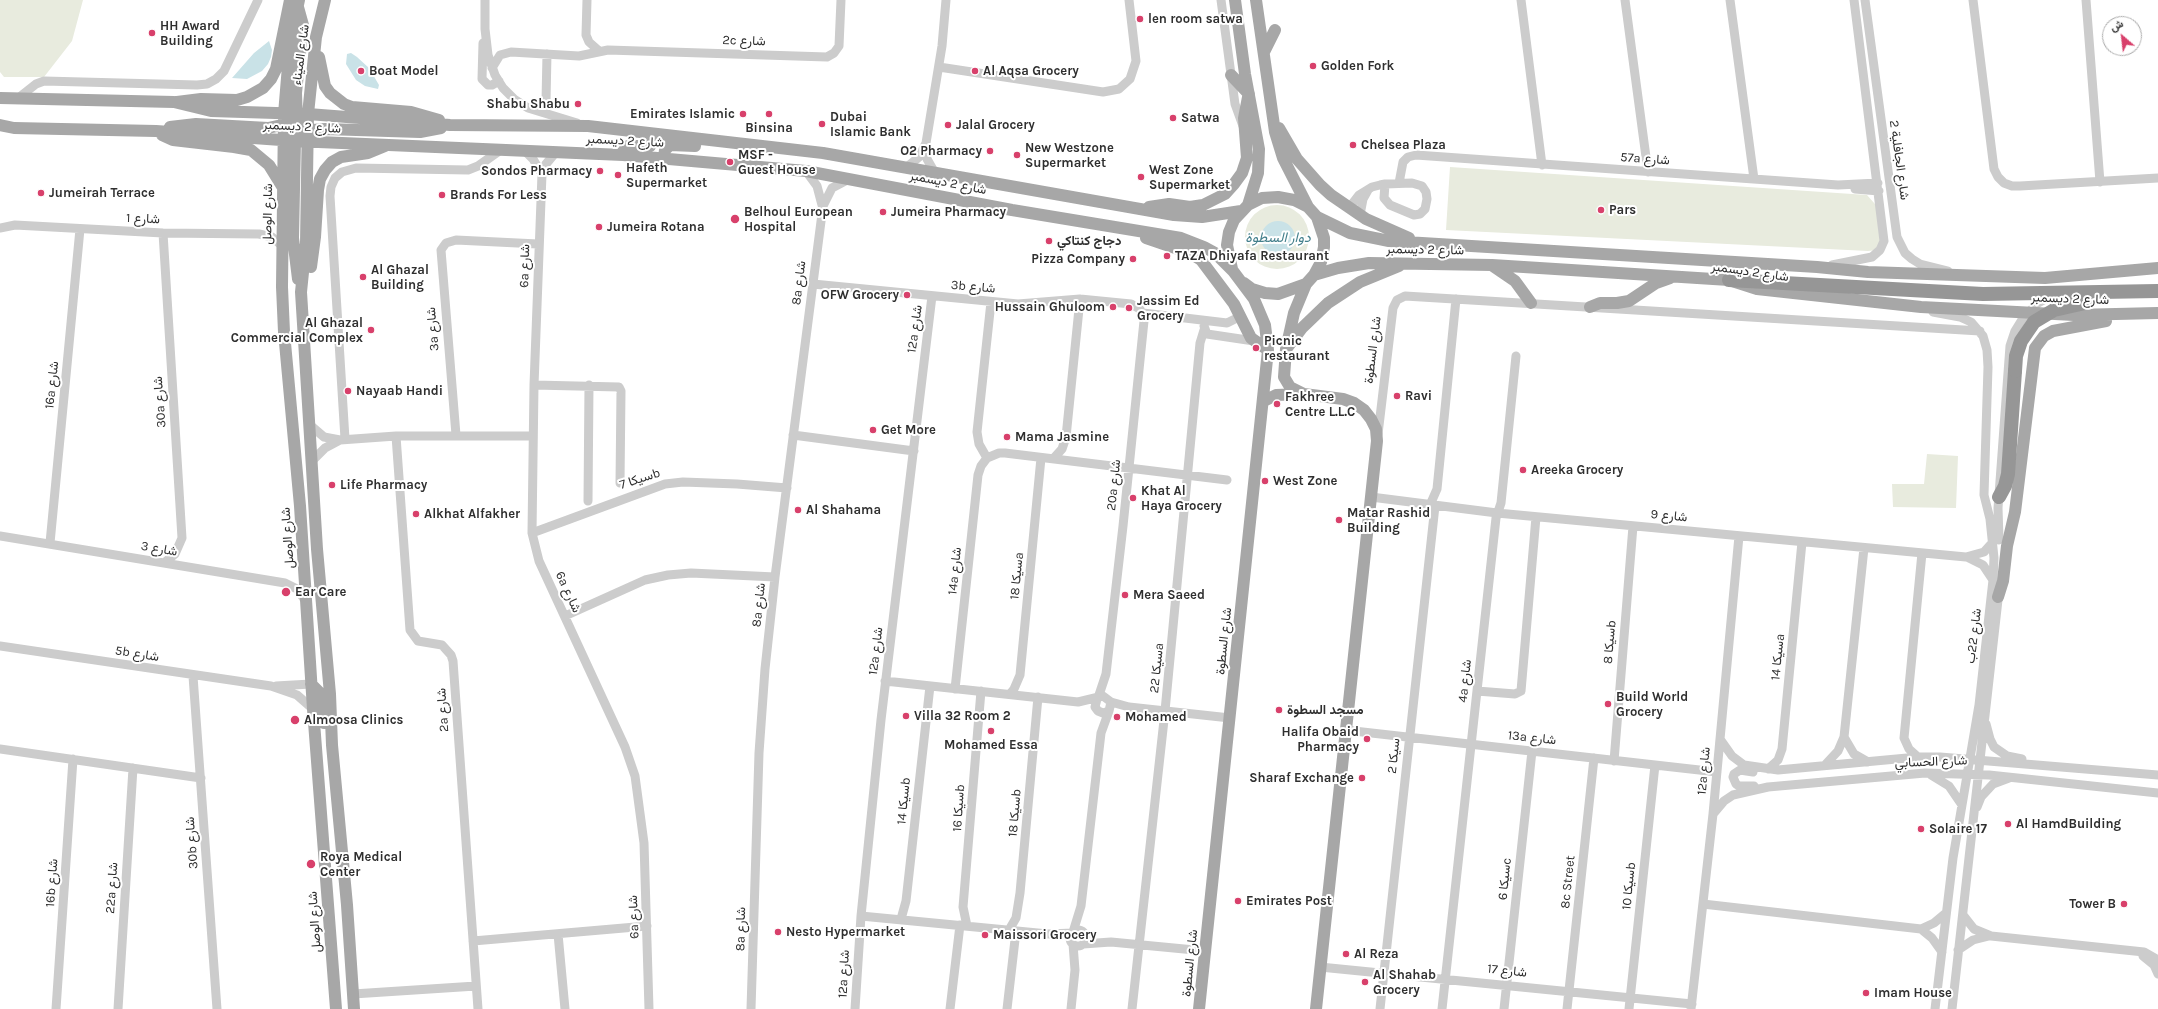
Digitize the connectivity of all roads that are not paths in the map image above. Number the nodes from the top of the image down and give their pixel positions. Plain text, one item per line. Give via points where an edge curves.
1 (258, 0) edge
2 (325, 0) edge
3 (485, 0) edge
4 (587, 0) edge
5 (841, 0) edge
6 (946, 0) edge
7 (1128, 0) edge
8 (1221, 0) edge
9 (1235, 0) edge
10 (1256, 0) edge
11 (1521, 0) edge
12 (1625, 0) edge
13 (1730, 0) edge
14 (1854, 0) edge
15 (1865, 0) edge
16 (1972, 0) edge
17 (2086, 0) edge
18 (295, 2) edge
19 (485, 29) junction
20 (1275, 30) dead end
21 (316, 37) junction
22 (598, 50) junction
23 (1264, 52) junction
24 (547, 54) junction
25 (940, 67) junction
26 (492, 68) junction
27 (1230, 75) junction
28 (499, 81) junction
29 (1249, 94) junction
30 (0, 98) edge
31 (16, 98) junction
32 (296, 98) junction
33 (309, 98) junction
34 (546, 101) dead end
35 (174, 102) junction
36 (268, 113) junction
37 (1273, 118) junction
38 (0, 125) edge
39 (450, 125) junction
40 (294, 126) junction
41 (588, 126) junction
42 (14, 128) junction
43 (268, 128) junction
44 (1244, 128) junction
45 (0, 129) edge
46 (325, 129) junction
47 (156, 131) junction
48 (654, 134) junction
49 (701, 140) junction
50 (308, 142) junction
51 (325, 142) junction
52 (926, 143) junction
53 (386, 144) junction
54 (502, 149) junction
55 (525, 151) junction
56 (556, 152) junction
57 (289, 154) junction
58 (623, 155) junction
59 (664, 157) junction
60 (1542, 165) junction
61 (907, 167) junction
62 (806, 171) junction
63 (1648, 172) junction
64 (935, 173) junction
65 (542, 174) junction
66 (2158, 178) edge
67 (849, 179) junction
68 (1754, 179) junction
69 (2100, 182) junction
70 (1402, 183) junction
71 (1385, 184) junction
72 (1878, 187) junction
73 (283, 188) junction
74 (1368, 189) junction
75 (823, 206) junction
76 (1141, 208) junction
77 (1244, 208) junction
78 (1308, 208) junction
79 (1349, 208) junction
80 (1360, 215) junction
81 (1317, 217) junction
82 (0, 228) edge
83 (80, 229) junction
84 (1124, 230) junction
85 (163, 233) junction
86 (1424, 243) junction
87 (538, 244) junction
88 (282, 246) junction
89 (1405, 263) junction
90 (1492, 265) junction
91 (1817, 267) junction
92 (2158, 268) edge
93 (1233, 271) junction
94 (1968, 276) junction
95 (1676, 277) junction
96 (1310, 280) junction
97 (1729, 280) junction
98 (1241, 281) junction
99 (813, 284) junction
100 (2158, 291) edge
101 (301, 292) junction
102 (2056, 294) junction
103 (932, 296) junction
104 (1080, 299) junction
105 (1456, 299) junction
106 (2158, 300) edge
107 (991, 302) junction
108 (1531, 303) junction
109 (1590, 307) junction
110 (1921, 307) junction
111 (2028, 312) junction
112 (1142, 313) junction
113 (2158, 313) edge
114 (2142, 314) junction
115 (1241, 316) junction
116 (1204, 326) junction
117 (1980, 331) junction
118 (1254, 341) junction
119 (1286, 349) junction
120 (1268, 350) junction
121 (1516, 356) dead end
122 (534, 385) junction
123 (589, 385) junction
124 (1304, 394) junction
125 (1264, 401) junction
126 (310, 425) junction
127 (456, 435) junction
128 (793, 435) junction
129 (396, 436) junction
130 (533, 436) junction
131 (343, 440) junction
132 (1377, 440) junction
133 (914, 451) junction
134 (987, 458) junction
135 (1041, 458) junction
136 (1053, 459) junction
137 (312, 461) junction
138 (1129, 470) junction
139 (1189, 476) junction
140 (1226, 480) dead end
141 (620, 483) dead end
142 (787, 488) junction
143 (1371, 497) junction
144 (1999, 497) junction
145 (588, 501) dead end
146 (1433, 505) junction
147 (1497, 513) junction
148 (1536, 517) junction
149 (1633, 526) junction
150 (532, 533) junction
151 (0, 536) edge
152 (1739, 536) junction
153 (1802, 542) junction
154 (1993, 542) junction
155 (50, 543) junction
156 (1864, 548) junction
157 (1922, 553) junction
158 (1966, 557) junction
159 (167, 563) junction
160 (775, 577) junction
161 (1994, 580) junction
162 (1998, 597) junction
163 (306, 601) junction
164 (565, 616) junction
165 (0, 646) edge
166 (1106, 674) junction
167 (193, 676) junction
168 (885, 681) junction
169 (311, 684) junction
170 (271, 686) junction
171 (930, 686) junction
172 (955, 689) junction
173 (1477, 690) junction
174 (981, 691) junction
175 (1010, 694) junction
176 (1038, 697) junction
177 (1098, 698) junction
178 (1078, 702) junction
179 (1110, 706) junction
180 (312, 709) junction
181 (1097, 710) junction
182 (1165, 711) junction
183 (1984, 712) junction
184 (1230, 718) junction
185 (1345, 730) junction
186 (1101, 733) junction
187 (1409, 737) junction
188 (1844, 737) junction
189 (1720, 738) junction
190 (1472, 744) junction
191 (332, 745) junction
192 (0, 749) edge
193 (1532, 751) junction
194 (1918, 757) junction
195 (1594, 758) junction
196 (1969, 758) junction
197 (73, 760) junction
198 (1614, 760) junction
199 (1979, 760) junction
200 (1868, 762) junction
201 (2036, 764) junction
202 (1655, 765) junction
203 (1825, 765) junction
204 (133, 768) junction
205 (1768, 769) junction
206 (1778, 770) junction
207 (1717, 772) junction
208 (1926, 773) junction
209 (1967, 773) junction
210 (1978, 774) junction
211 (2158, 774) edge
212 (2014, 777) junction
213 (201, 778) junction
214 (1768, 787) junction
215 (2158, 793) edge
216 (1962, 805) junction
217 (1713, 814) junction
218 (1974, 814) junction
219 (1703, 904) junction
220 (1081, 906) junction
221 (1946, 913) junction
222 (1963, 915) junction
223 (861, 916) junction
224 (901, 919) junction
225 (963, 925) junction
226 (647, 926) junction
227 (1921, 929) junction
228 (1013, 930) junction
229 (1073, 932) junction
230 (558, 934) junction
231 (1048, 934) junction
232 (1084, 934) junction
233 (1991, 936) junction
234 (473, 941) junction
235 (1111, 942) junction
236 (1077, 944) junction
237 (1138, 944) junction
238 (1958, 950) junction
239 (1205, 951) junction
240 (1942, 952) junction
241 (2137, 952) junction
242 (2158, 960) edge
243 (1320, 967) junction
244 (1384, 972) junction
245 (2158, 974) edge
246 (1445, 978) junction
247 (1507, 984) junction
248 (476, 986) junction
249 (1569, 990) junction
250 (353, 994) junction
251 (1631, 996) junction
252 (1692, 1006) edge
253 (56, 1009) edge
254 (118, 1009) edge
255 (217, 1009) edge
256 (336, 1009) edge
257 (354, 1009) edge
258 (478, 1009) edge
259 (565, 1009) edge
260 (649, 1009) edge
261 (752, 1009) edge
262 (855, 1009) edge
263 (950, 1009) edge
264 (1008, 1009) edge
265 (1070, 1009) edge
266 (1132, 1009) edge
267 (1199, 1009) edge
268 (1316, 1009) edge
269 (1380, 1009) edge
270 (1442, 1009) edge
271 (1504, 1009) edge
272 (1567, 1009) edge
273 (1629, 1009) edge
274 (1935, 1009) edge
275 (1952, 1009) edge

1 - 31 street via 224,71 207,84 197,86 44,81
2 - 21 main road, شارع الميناء
3 - 19 street
4 - 22 street via 586,35 589,42
5 - 22 street, 2c شارع via 838,46 834,53 827,57
6 - 25 street
7 - 25 street via 1136,61 1133,74 1123,86 1114,90 1103,92
8 - 27 street
9 - 29 main road
10 - 23 main road
11 - 60 street
12 - 63 street
13 - 68 street
14 - 72 street, شارع الجافلية 2
15 - 94 street, شارع الجافلية 2 via 1897,237 1905,253 1920,264
16 - 69 street via 1994,169 1998,177 2012,186
17 - 69 street
18 - 32 main road via 302,15 303,25
18 - 35 main road via 276,70 263,88 236,100 201,99
18 - 40 main road, شارع الميناء via 290,42
19 - 26 street
19 - 28 street via 481,57 482,79 488,85
20 - 23 main road
21 - 33 main road, شارع الميناء
21 - 39 main road via 322,78 336,99 352,107 418,113
22 - 24 street, 2c شارع via 578,56
23 - 37 main road
24 - 26 street, 2c شارع via 503,53
24 - 34 street
25 - 52 street
26 - 28 street
27 - 29 main road
27 - 44 street via 1236,110
28 - 41 street via 509,94 528,108
29 - 44 main road
29 - 77 main road via 1259,155 1256,181
30 - 31 main road, شارع 2 ديسمبر
31 - 35 main road, شارع 2 ديسمبر
32 - 33 main road via 298,105 302,107
32 - 40 main road
33 - 40 main road, شارع الميناء
35 - 36 main road, شارع 2 ديسمبر via 210,111
36 - 40 main road, شارع 2 ديسمبر
36 - 43 main road via 275,116 277,121
37 - 78 main road via 1283,158
37 - 79 main road via 1284,139 1309,173 1325,190
38 - 42 main road, شارع 2 ديسمبر
39 - 40 main road, شارع 2 ديسمبر
39 - 41 main road, شارع 2 ديسمبر
39 - 46 main road via 420,132
40 - 43 main road
40 - 46 main road
40 - 47 main road, شارع 2 ديسمبر
40 - 50 main road
40 - 57 main road, شارع الوصل
41 - 48 main road, شارع 2 ديسمبر
42 - 45 main road
42 - 47 main road, شارع 2 ديسمبر
43 - 47 main road via 196,124
44 - 76 main road via 1248,150 1245,166 1238,180 1225,194 1197,207 1169,204
46 - 51 main road via 319,130 315,135 317,140
47 - 73 main road via 173,140 251,150 269,165
48 - 49 main road, شارع 2 ديسمبر
48 - 58 main road via 650,146 628,146
49 - 59 main road via 696,146 670,146 665,150
49 - 61 main road, شارع 2 ديسمبر via 824,153
50 - 51 main road, شارع 2 ديسمبر
50 - 101 main road via 306,243
51 - 53 main road, شارع 2 ديسمبر
52 - 61 street via 919,157
52 - 64 street via 927,159
53 - 54 main road, شارع 2 ديسمبر
53 - 101 main road via 368,153 341,157 325,170 318,190 313,258
54 - 55 main road, شارع 2 ديسمبر
54 - 131 street via 468,170 356,168 342,172 335,178 330,196
55 - 56 main road, شارع 2 ديسمبر
55 - 65 street
56 - 58 main road, شارع 2 ديسمبر
56 - 65 street, 6a شارع
57 - 73 main road, شارع الوصل
57 - 101 main road via 295,262
58 - 59 main road, شارع 2 ديسمبر
59 - 62 main road, شارع 2 ديسمبر
60 - 63 street, 57a شارع
60 - 70 street, 57a شارع via 1416,155 1408,157 1401,166
61 - 64 main road, شارع 2 ديسمبر
62 - 67 main road, شارع 2 ديسمبر
62 - 75 street, 8a شارع via 817,186
63 - 68 street, 57a شارع
64 - 76 main road, شارع 2 ديسمبر
65 - 87 street, 6a شارع
66 - 69 street
67 - 75 street, 8a شارع via 828,192
67 - 84 main road, شارع 2 ديسمبر
68 - 72 street, 57a شارع
70 - 71 street
70 - 71 street via 1419,184 1426,192 1426,206 1420,214 1410,215 1390,205 1384,198
71 - 74 street
72 - 91 street, شارع الجافلية 2 via 1884,233 1880,250 1866,259
73 - 88 main road, شارع الوصل
74 - 79 street via 1357,197
74 - 80 street
75 - 99 street, 8a شارع
76 - 77 main road, شارع 2 ديسمبر via 1174,215 1202,217
77 - 78 main road via 1262,198 1278,197 1294,200
77 - 93 main road via 1234,220 1229,232 1227,245
78 - 81 main road
79 - 80 main road
80 - 86 main road via 1390,231
81 - 86 main road, شارع 2 ديسمبر via 1337,228 1363,237
81 - 96 main road via 1324,238 1324,247 1321,262
82 - 83 street, شارع 1 via 15,225
83 - 85 street, شارع 1
83 - 155 street, 16a شارع
84 - 93 main road, شارع 2 ديسمبر via 1193,242 1215,254
84 - 115 main road via 1190,253 1201,260
85 - 88 street, شارع 1 via 259,234 272,237
85 - 159 street, 30a شارع via 182,538 175,554
86 - 91 main road, شارع 2 ديسمبر
87 - 122 street, 6a شارع
87 - 127 street, 3a شارع via 456,240 446,243 441,250
88 - 163 main road, شارع الوصل via 284,332
89 - 90 main road, شارع 2 ديسمبر
89 - 96 main road, شارع 2 ديسمبر via 1354,264
89 - 119 main road via 1372,276 1343,293 1315,314
90 - 95 main road, شارع 2 ديسمبر
90 - 108 main road via 1515,281
91 - 94 main road, شارع 2 ديسمبر
92 - 94 main road, شارع 2 ديسمبر via 2045,278
93 - 98 main road
95 - 97 main road, شارع 2 ديسمبر
95 - 109 main road via 1656,283 1629,300 1600,303
96 - 98 main road via 1286,293 1265,294
96 - 119 main road, شارع السطوة via 1291,323
97 - 102 highway via 1937,293
97 - 110 main road, شارع 2 ديسمبر via 1756,289
98 - 120 main road, شارع السطوة via 1262,316
99 - 103 street, 3b شارع
99 - 128 street, 8a شارع
100 - 102 highway
101 - 126 main road
102 - 111 street, شارع 22ب via 2038,303
103 - 107 street, 3b شارع
103 - 133 street, 12a شارع
104 - 107 street, 3b شارع via 1027,304
104 - 112 street, 3b شارع via 1131,304
104 - 136 street via 1066,437 1062,449
105 - 108 street
105 - 132 street, شارع السطوة via 1408,296 1397,300 1393,308
105 - 146 street, سيكا 2 via 1437,489
106 - 144 highway, bridge via 2085,303 2054,310 2034,322 2021,341 2016,356 2008,474
107 - 134 street via 977,432 979,444
108 - 109 street
109 - 117 street
110 - 111 main road, شارع 2 ديسمبر
110 - 117 street via 1940,314 1960,317 1971,322
111 - 114 main road, شارع 2 ديسمبر
111 - 144 street, شارع 22ب via 2015,331 2009,353
112 - 116 street
112 - 138 street, 20a شارع via 1144,321
113 - 114 main road, شارع 2 ديسمبر
114 - 162 main road via 2122,320 2053,331 2044,336 2035,348 2015,512
115 - 116 street via 1230,323
115 - 118 main road
116 - 118 street via 1209,334
116 - 139 street, سيكا 22a via 1200,343
117 - 154 street, شارع 22ب via 1988,358 1984,495
118 - 120 main road
119 - 124 main road, شارع السطوة via 1284,377 1290,387
120 - 125 main road, شارع السطوة
121 - 147 street, 4a شارع via 1501,503
122 - 123 street
122 - 130 street, 6a شارع
123 - 141 street via 617,386 621,391
123 - 145 street
124 - 125 main road via 1276,395
124 - 132 main road, شارع السطوة via 1354,403 1371,419 1376,429
125 - 184 main road, شارع السطوة
126 - 131 street via 324,437
126 - 137 main road
127 - 129 street
127 - 130 street
128 - 133 street
128 - 142 street, 8a شارع
129 - 131 street
129 - 234 street, 2a شارع via 410,630 418,641 442,645 451,654 453,661
130 - 150 street, 6a شارع
131 - 137 street via 325,448
132 - 143 main road, شارع السطوة
133 - 168 street, 12a شارع
134 - 135 street via 1005,453
134 - 172 street, 14a شارع via 978,475
135 - 136 street
135 - 175 street, سيكا 18a via 1020,675
136 - 138 street
137 - 191 main road via 316,549 330,694
138 - 139 street
138 - 166 street, 20a شارع
139 - 140 street
139 - 182 street, سيكا 22a
142 - 150 street, سيكا 7b via 674,482
142 - 160 street, 8a شارع
143 - 146 street, شارع 9
143 - 185 main road, شارع السطوة
144 - 162 street, شارع 22ب
146 - 147 street, شارع 9
146 - 187 street, سيكا 2
147 - 148 street, شارع 9
147 - 173 street, 4a شارع
148 - 149 street, شارع 9
148 - 173 street via 1521,691 1515,694
149 - 152 street, شارع 9
149 - 198 street, سيكا 8b
150 - 164 street, 6a شارع via 539,561
151 - 155 street, شارع 3
152 - 153 street, شارع 9
152 - 189 street, 12a شارع
153 - 156 street, شارع 9
153 - 205 street, سيكا 14a via 1782,749 1778,760
154 - 158 street, شارع 9 via 1979,555
154 - 161 street, شارع 22ب
155 - 159 street, شارع 3
156 - 157 street, شارع 9
156 - 188 street
157 - 158 street, شارع 9
157 - 194 street via 1904,738 1907,746
158 - 161 street, شارع 9 via 1983,565
159 - 163 street, شارع 3 via 290,584 297,588
160 - 164 street via 668,574 645,580
160 - 261 street, 8a شارع via 759,753
161 - 196 street, شارع 22ب via 1979,705
162 - 183 street, شارع 22ب
163 - 169 main road, شارع الوصل
164 - 226 street, 6a شارع via 625,746 635,776 644,838
165 - 167 street, 5b شارع
166 - 177 street, 20a شارع
166 - 179 street, 20a شارع
167 - 170 street, 5b شارع
167 - 213 street, 30b شارع
168 - 171 street
168 - 223 street, 12a شارع
169 - 170 street, 5b شارع
169 - 180 main road, شارع الوصل
169 - 191 main road via 321,694 323,719
170 - 180 street, 5b شارع via 297,694
171 - 172 street
171 - 224 street, سيكا 14b via 906,901
172 - 174 street
173 - 190 street, 4a شارع
174 - 175 street
174 - 225 street, سيكا 16b
175 - 176 street
176 - 178 street
176 - 228 street, سيكا 18b via 1020,893
177 - 178 street
177 - 179 street via 1106,697
177 - 181 street via 1095,704
178 - 181 street
179 - 181 street via 1103,713
179 - 182 street
179 - 186 street, 20a شارع
180 - 256 main road, شارع الوصل
181 - 186 street, 20a شارع
182 - 184 street
182 - 237 street, سيكا 22a via 1146,893
183 - 199 street, شارع 22ب
183 - 201 street via 1988,734 1994,747 2007,756
184 - 239 main road, شارع السطوة
185 - 187 street, 13a شارع
185 - 243 main road, شارع السطوة
186 - 220 street, 20a شارع
187 - 190 street, 13a شارع
187 - 244 street, سيكا 2
188 - 200 street via 1854,754
188 - 203 street via 1836,755
189 - 205 street, شارع الحسابي via 1738,761 1751,767
189 - 207 street, 12a شارع
190 - 193 street, 13a شارع
190 - 246 street, 4a شارع
191 - 250 main road
192 - 197 street
193 - 195 street, 13a شارع
193 - 247 street, سيكا 6c
194 - 196 street, شارع الحسابي
194 - 200 street, شارع الحسابي
195 - 198 street, 13a شارع
195 - 249 street, 8c Street
196 - 199 street, شارع الحسابي
196 - 209 street, شارع 22ب
197 - 204 street
197 - 253 street, 16b شارع
198 - 202 street, 13a شارع
199 - 201 street, شارع الحسابي
199 - 210 street, شارع 22ب
200 - 203 street, شارع الحسابي
201 - 211 street, شارع الحسابي
202 - 207 street, 13a شارع
202 - 251 street, سيكا 10b
203 - 206 street, شارع الحسابي
204 - 213 street
204 - 254 street, 22a شارع
205 - 206 street, شارع الحسابي
206 - 214 street via 1760,773 1740,770 1734,774 1734,781 1739,786
207 - 217 street, 12a شارع
208 - 209 street, شارع الحسابي
208 - 214 street, شارع الحسابي
208 - 216 street via 1950,786
209 - 210 street, شارع الحسابي
209 - 216 street, شارع 22ب
210 - 212 street, شارع الحسابي
210 - 218 street, شارع 22ب
212 - 215 street, شارع الحسابي
212 - 218 street via 2001,780 1986,790
213 - 255 street, 30b شارع
214 - 217 street, شارع الحسابي via 1733,795
216 - 221 street, شارع 22ب via 1952,858
217 - 219 street, 12a شارع
218 - 222 street, شارع 22ب
219 - 227 street
219 - 252 street, 12a شارع
220 - 229 street, 20a شارع
220 - 232 street, 20a شارع
221 - 227 street
221 - 240 street, شارع 22ب
222 - 233 street via 1974,929
222 - 238 street, شارع 22ب
223 - 224 street
223 - 262 street, 12a شارع
224 - 225 street
225 - 228 street
225 - 263 street, سيكا 16b
226 - 230 street
226 - 260 street, 6a شارع
227 - 240 street via 1932,938
228 - 231 street
228 - 264 street, سيكا 18b
229 - 231 street
229 - 232 street via 1080,931
229 - 236 street via 1070,938
230 - 234 street
230 - 259 street
231 - 236 street
232 - 235 street
232 - 236 street via 1086,940
233 - 238 street via 1973,940
233 - 241 street
234 - 248 street, 2a شارع
235 - 236 street
235 - 237 street
236 - 265 street
237 - 239 street
237 - 266 street, سيكا 22a
238 - 275 street, شارع 22ب
239 - 267 main road, شارع السطوة
240 - 274 street, شارع 22ب
241 - 242 street via 2148,953
241 - 245 street via 2151,962
243 - 244 street, شارع 17
243 - 268 main road, شارع السطوة
244 - 246 street, شارع 17
244 - 269 street, سيكا 2
246 - 247 street, شارع 17
246 - 270 street, 4a شارع
247 - 249 street, شارع 17
247 - 271 street, سيكا 6c
248 - 250 street
248 - 258 street, 2a شارع
249 - 251 street, شارع 17
249 - 272 street, 8c Street
250 - 257 main road
251 - 252 street, شارع 17
251 - 273 street, سيكا 10b

